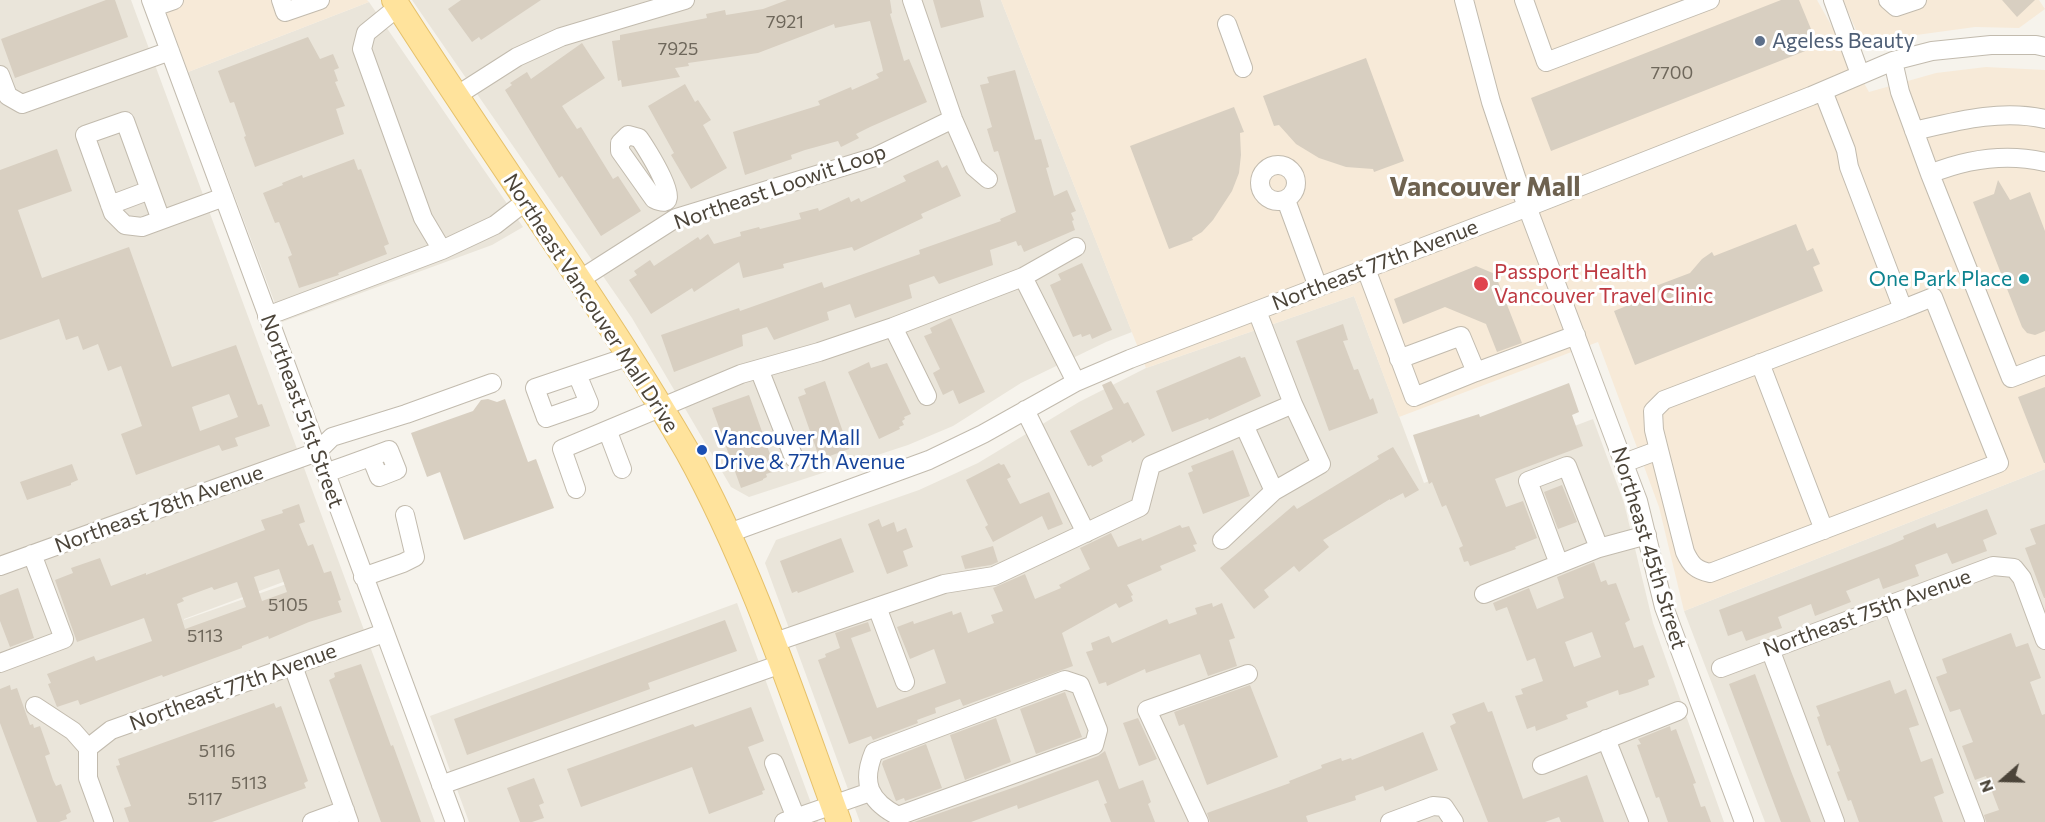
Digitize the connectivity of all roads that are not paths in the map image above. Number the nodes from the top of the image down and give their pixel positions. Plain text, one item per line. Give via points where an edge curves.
1 (174, 0) edge
2 (281, 0) edge
3 (320, 0) edge
4 (685, 0) edge
5 (912, 0) edge
6 (1464, 0) edge
7 (1524, 0) edge
8 (1710, 0) edge
9 (1833, 0) edge
10 (1888, 0) edge
11 (1917, 0) edge
12 (396, 3) edge
13 (152, 4) edge
14 (1227, 24) dead end
15 (2040, 46) edge
16 (170, 51) junction
17 (1893, 61) junction
18 (1243, 68) dead end
19 (1860, 74) junction
20 (0, 75) edge
21 (1823, 91) junction
22 (456, 96) junction
23 (953, 119) junction
24 (2045, 119) edge
25 (1914, 131) junction
26 (2045, 162) edge
27 (656, 165) junction
28 (1930, 174) junction
29 (637, 176) junction
30 (988, 179) dead end
31 (150, 190) junction
32 (224, 197) junction
33 (664, 200) junction
34 (1286, 200) dead end
35 (526, 201) junction
36 (110, 205) junction
37 (1528, 207) junction
38 (676, 218) junction
39 (161, 220) junction
40 (1076, 247) dead end
41 (442, 250) junction
42 (1366, 269) junction
43 (1023, 276) junction
44 (579, 280) junction
45 (1318, 287) junction
46 (1903, 309) junction
47 (1257, 311) junction
48 (267, 316) junction
49 (893, 327) junction
50 (1576, 335) junction
51 (630, 356) junction
52 (1399, 359) junction
53 (1760, 363) junction
54 (2045, 366) edge
55 (759, 369) junction
56 (1476, 372) junction
57 (577, 374) dead end
58 (1076, 382) junction
59 (492, 383) dead end
60 (927, 396) dead end
61 (1293, 404) junction
62 (662, 409) junction
63 (1025, 410) junction
64 (1244, 425) junction
65 (608, 432) junction
66 (1659, 450) junction
67 (317, 452) junction
68 (371, 457) dead end
69 (794, 458) dead end
70 (1624, 464) junction
71 (622, 469) dead end
72 (325, 473) junction
73 (576, 489) dead end
74 (1274, 491) junction
75 (405, 515) dead end
76 (1824, 530) junction
77 (729, 533) junction
78 (1086, 533) junction
79 (1647, 535) junction
80 (1222, 540) dead end
81 (1599, 548) junction
82 (32, 554) junction
83 (1559, 564) junction
84 (0, 566) edge
85 (363, 577) junction
86 (1484, 594) dead end
87 (1892, 603) junction
88 (877, 607) junction
89 (384, 633) junction
90 (2045, 640) edge
91 (1770, 649) junction
92 (776, 654) junction
93 (0, 663) edge
94 (293, 666) junction
95 (1721, 668) dead end
96 (1248, 674) dead end
97 (905, 682) dead end
98 (35, 706) dead end
99 (1678, 711) dead end
100 (1606, 739) junction
101 (88, 748) junction
102 (774, 763) dead end
103 (1542, 765) dead end
104 (441, 785) junction
105 (870, 792) junction
106 (836, 814) edge
107 (347, 816) edge
108 (790, 820) edge
109 (104, 822) edge
110 (312, 822) edge
111 (454, 822) edge
112 (1199, 822) edge
113 (1390, 822) edge
114 (1454, 822) edge
115 (1639, 822) edge
116 (1744, 822) edge
117 (1835, 822) edge
118 (1975, 822) edge

1 - 13 street
2 - 3 street via 285,12
4 - 22 street via 561,37 517,57
5 - 23 street
6 - 37 street, Northeast 45th Street via 1491,102
7 - 8 street via 1546,62
9 - 19 street
10 - 11 street via 1896,7
12 - 22 main road, Northeast Vancouver Mall Drive
12 - 41 street via 366,33 362,49 423,218
13 - 16 street, Northeast 51st Street
14 - 18 street
15 - 17 street, Northeast 77th Avenue via 1979,46 1932,51
16 - 20 street via 22,104 8,96
16 - 32 street, Northeast 51st Street
17 - 19 street, Northeast 77th Avenue
17 - 25 street
19 - 21 street, Northeast 77th Avenue
21 - 37 street, Northeast 77th Avenue
21 - 46 street
22 - 35 main road, Northeast Vancouver Mall Drive
23 - 30 street via 974,167
23 - 38 street, Northeast Loowit Loop via 875,158
24 - 25 street via 1994,115
25 - 28 street
26 - 28 street via 2004,157 1975,159
27 - 29 street
27 - 29 street via 639,138 625,137 620,151
27 - 33 street via 668,190
28 - 54 street via 2011,378
29 - 33 street via 654,199
31 - 36 street
31 - 36 street via 125,121 85,135
31 - 39 street
32 - 39 street
32 - 48 street, Northeast 51st Street
33 - 38 street
34 - 45 street
35 - 41 street via 495,225
35 - 44 main road, Northeast Vancouver Mall Drive
36 - 39 street via 118,220 134,227
37 - 42 street, Northeast 77th Avenue
37 - 50 street, Northeast 45th Street
38 - 44 street, Northeast Loowit Loop
40 - 43 street
41 - 48 street
42 - 45 street, Northeast 77th Avenue
42 - 52 street
43 - 49 street
43 - 58 street
44 - 51 main road, Northeast Vancouver Mall Drive
45 - 47 street, Northeast 77th Avenue
46 - 53 street
46 - 76 street via 1934,297 1999,464
47 - 58 street, Northeast 77th Avenue
47 - 61 street
48 - 67 street, Northeast 51st Street
49 - 55 street
49 - 60 street
50 - 56 street
50 - 70 street, Northeast 45th Street
51 - 57 street
51 - 62 main road, Northeast Vancouver Mall Drive
52 - 56 street via 1461,336
52 - 56 street via 1414,397
53 - 66 street via 1664,400 1653,411
53 - 76 street
55 - 62 street via 689,394
55 - 69 street
58 - 63 street, Northeast 77th Avenue
59 - 67 street, Northeast 78th Avenue via 332,438
61 - 64 street
61 - 74 street via 1321,464
62 - 65 street
62 - 77 main road, Northeast Vancouver Mall Drive
63 - 77 street, Northeast 77th Avenue via 929,460
63 - 78 street
64 - 74 street
64 - 78 street via 1151,465 1140,507
65 - 71 street
65 - 73 street via 562,450
66 - 70 street
66 - 76 street via 1685,552 1699,570 1710,573
67 - 72 street, Northeast 51st Street
67 - 82 street, Northeast 78th Avenue
68 - 72 street
70 - 79 street, Northeast 45th Street
72 - 85 street, Northeast 51st Street
74 - 80 street
75 - 85 street via 415,556
77 - 92 main road, Northeast Vancouver Mall Drive
78 - 88 street via 994,576 944,584
79 - 81 street
79 - 116 street, Northeast 45th Street via 1664,607
81 - 83 street
81 - 83 street via 1567,466 1528,481
82 - 84 street, Northeast 78th Avenue
82 - 93 street via 64,639
83 - 86 street
85 - 89 street, Northeast 51st Street
87 - 90 street, Northeast 75th Avenue via 1993,566 2014,568
87 - 91 street, Northeast 75th Avenue
87 - 118 street
88 - 92 street
88 - 97 street
89 - 94 street, Northeast 77th Avenue
89 - 104 street, Northeast 51st Street
91 - 95 street, Northeast 75th Avenue
91 - 117 street
92 - 104 street
92 - 106 main road, Northeast Vancouver Mall Drive
94 - 101 street, Northeast 77th Avenue via 111,730
94 - 107 street
96 - 112 street via 1147,710
98 - 101 street via 73,731
99 - 100 street
100 - 103 street
100 - 115 street
101 - 109 street via 88,778
102 - 108 street
104 - 111 street, Northeast 51st Street
105 - 105 street via 882,807 898,816 1094,745 1098,730 1080,684 1065,680 874,752 868,765
105 - 106 street
106 - 108 street
107 - 110 street
113 - 114 street via 1433,806 1444,807

